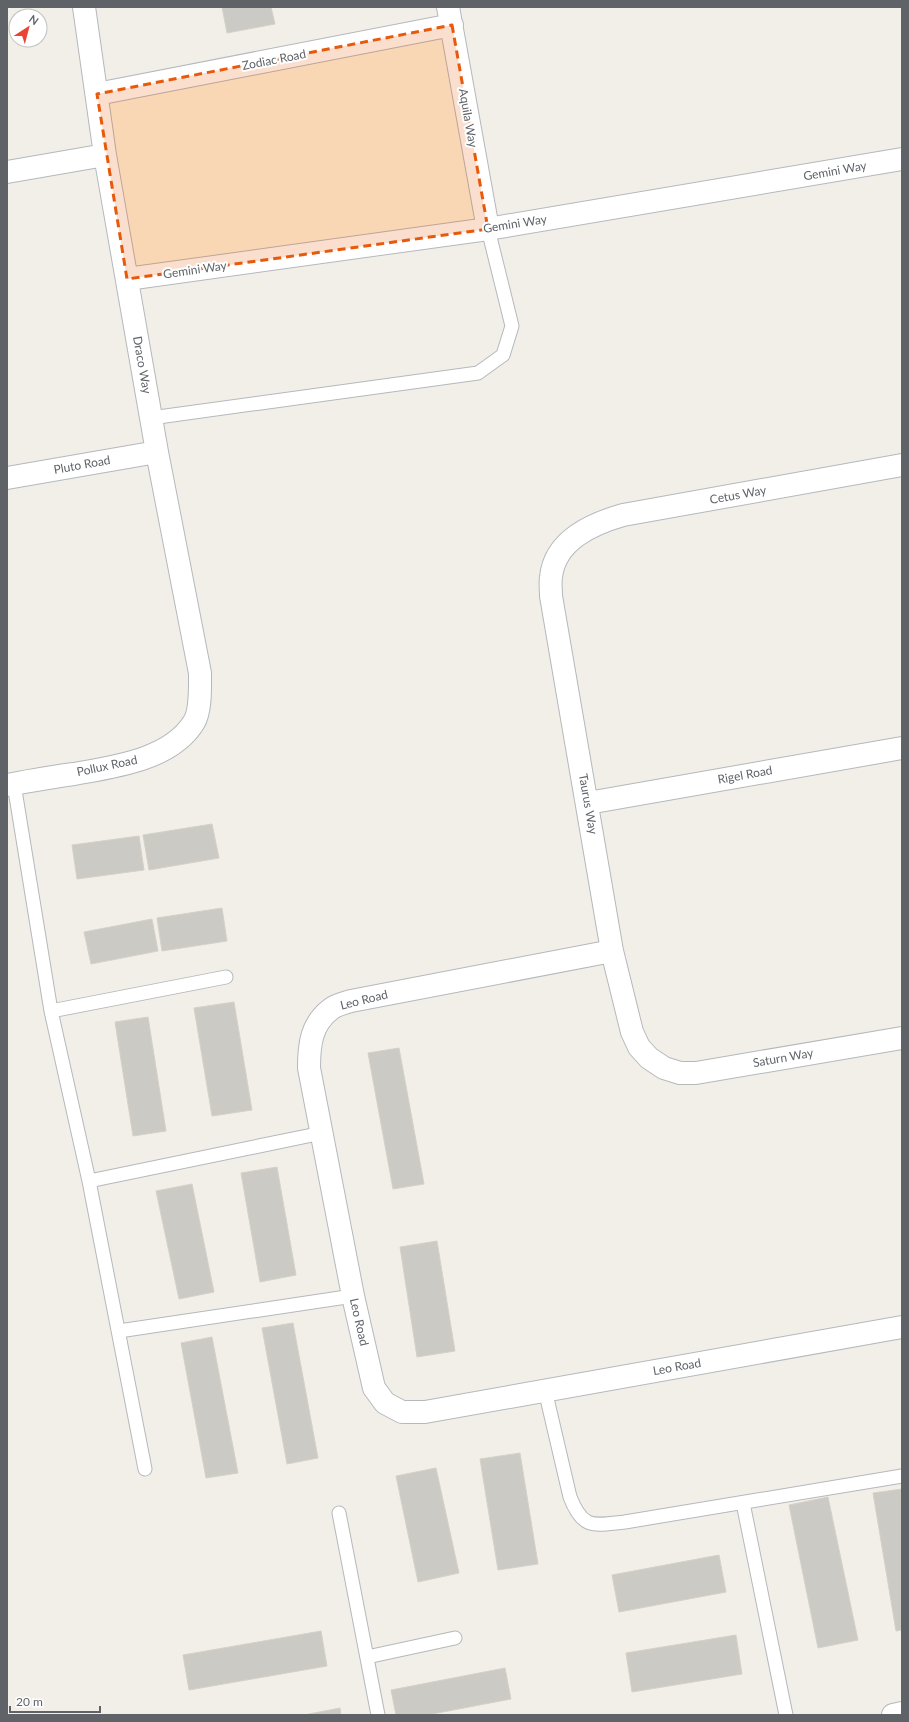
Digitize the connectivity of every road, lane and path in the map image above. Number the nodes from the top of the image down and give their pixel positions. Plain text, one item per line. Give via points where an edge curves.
1 (84, 7) edge
2 (450, 16) edge
3 (97, 94) junction
4 (106, 155) junction
5 (902, 159) edge
6 (7, 172) edge
7 (488, 229) junction
8 (127, 279) junction
9 (151, 418) junction
10 (157, 452) junction
11 (902, 465) edge
12 (7, 478) edge
13 (577, 535) joint
14 (195, 721) joint
15 (902, 748) edge
16 (10, 784) edge
17 (588, 803) junction
18 (612, 951) junction
19 (226, 977) dead end
20 (51, 1011) junction
21 (902, 1038) edge
22 (664, 1068) joint
23 (322, 1134) junction
24 (89, 1181) junction
25 (353, 1296) junction
26 (902, 1327) edge
27 (118, 1331) junction
28 (545, 1390) junction
29 (146, 1469) dead end
30 (902, 1476) edge
31 (743, 1503) junction
32 (339, 1513) dead end
33 (455, 1638) dead end
34 (367, 1657) junction
35 (902, 1713) edge
36 (378, 1715) edge
37 (786, 1715) edge
38 (893, 1715) edge

1 - 3 street, Draco Way
2 - 3 street, Zodiac Road
2 - 7 street, Aquila Way
3 - 4 street, Draco Way
4 - 6 street
4 - 8 street, Draco Way
5 - 7 street, Gemini Way
7 - 8 street, Gemini Way
7 - 9 lane via 512,326 503,355 478,373
8 - 9 street, Draco Way
9 - 10 street, Draco Way
10 - 12 street, Pluto Road
10 - 14 street, Draco Way via 200,673 200,700
11 - 13 street, Cetus Way via 623,515 600,521
13 - 17 street, Taurus Way via 562,550 555,563 551,577 551,596
14 - 16 street, Pollux Road via 179,738 153,755 125,765
15 - 17 street, Rigel Road
16 - 20 lane
17 - 18 street, Taurus Way
18 - 22 street, Taurus Way via 632,1032 639,1047
18 - 23 street, Leo Road via 351,1001 331,1009 317,1022 309,1046 309,1068
19 - 20 lane
20 - 24 lane
21 - 22 street, Saturn Way via 696,1073 680,1073
23 - 24 lane
23 - 25 street, Leo Road
24 - 27 lane
25 - 27 lane
25 - 28 street, Leo Road via 374,1388 385,1403 402,1412 425,1412
26 - 28 street, Leo Road
27 - 29 lane
28 - 31 lane via 570,1497 576,1513 586,1522 625,1522
30 - 31 lane
31 - 37 lane
32 - 34 lane
33 - 34 lane
34 - 36 lane
35 - 38 street

